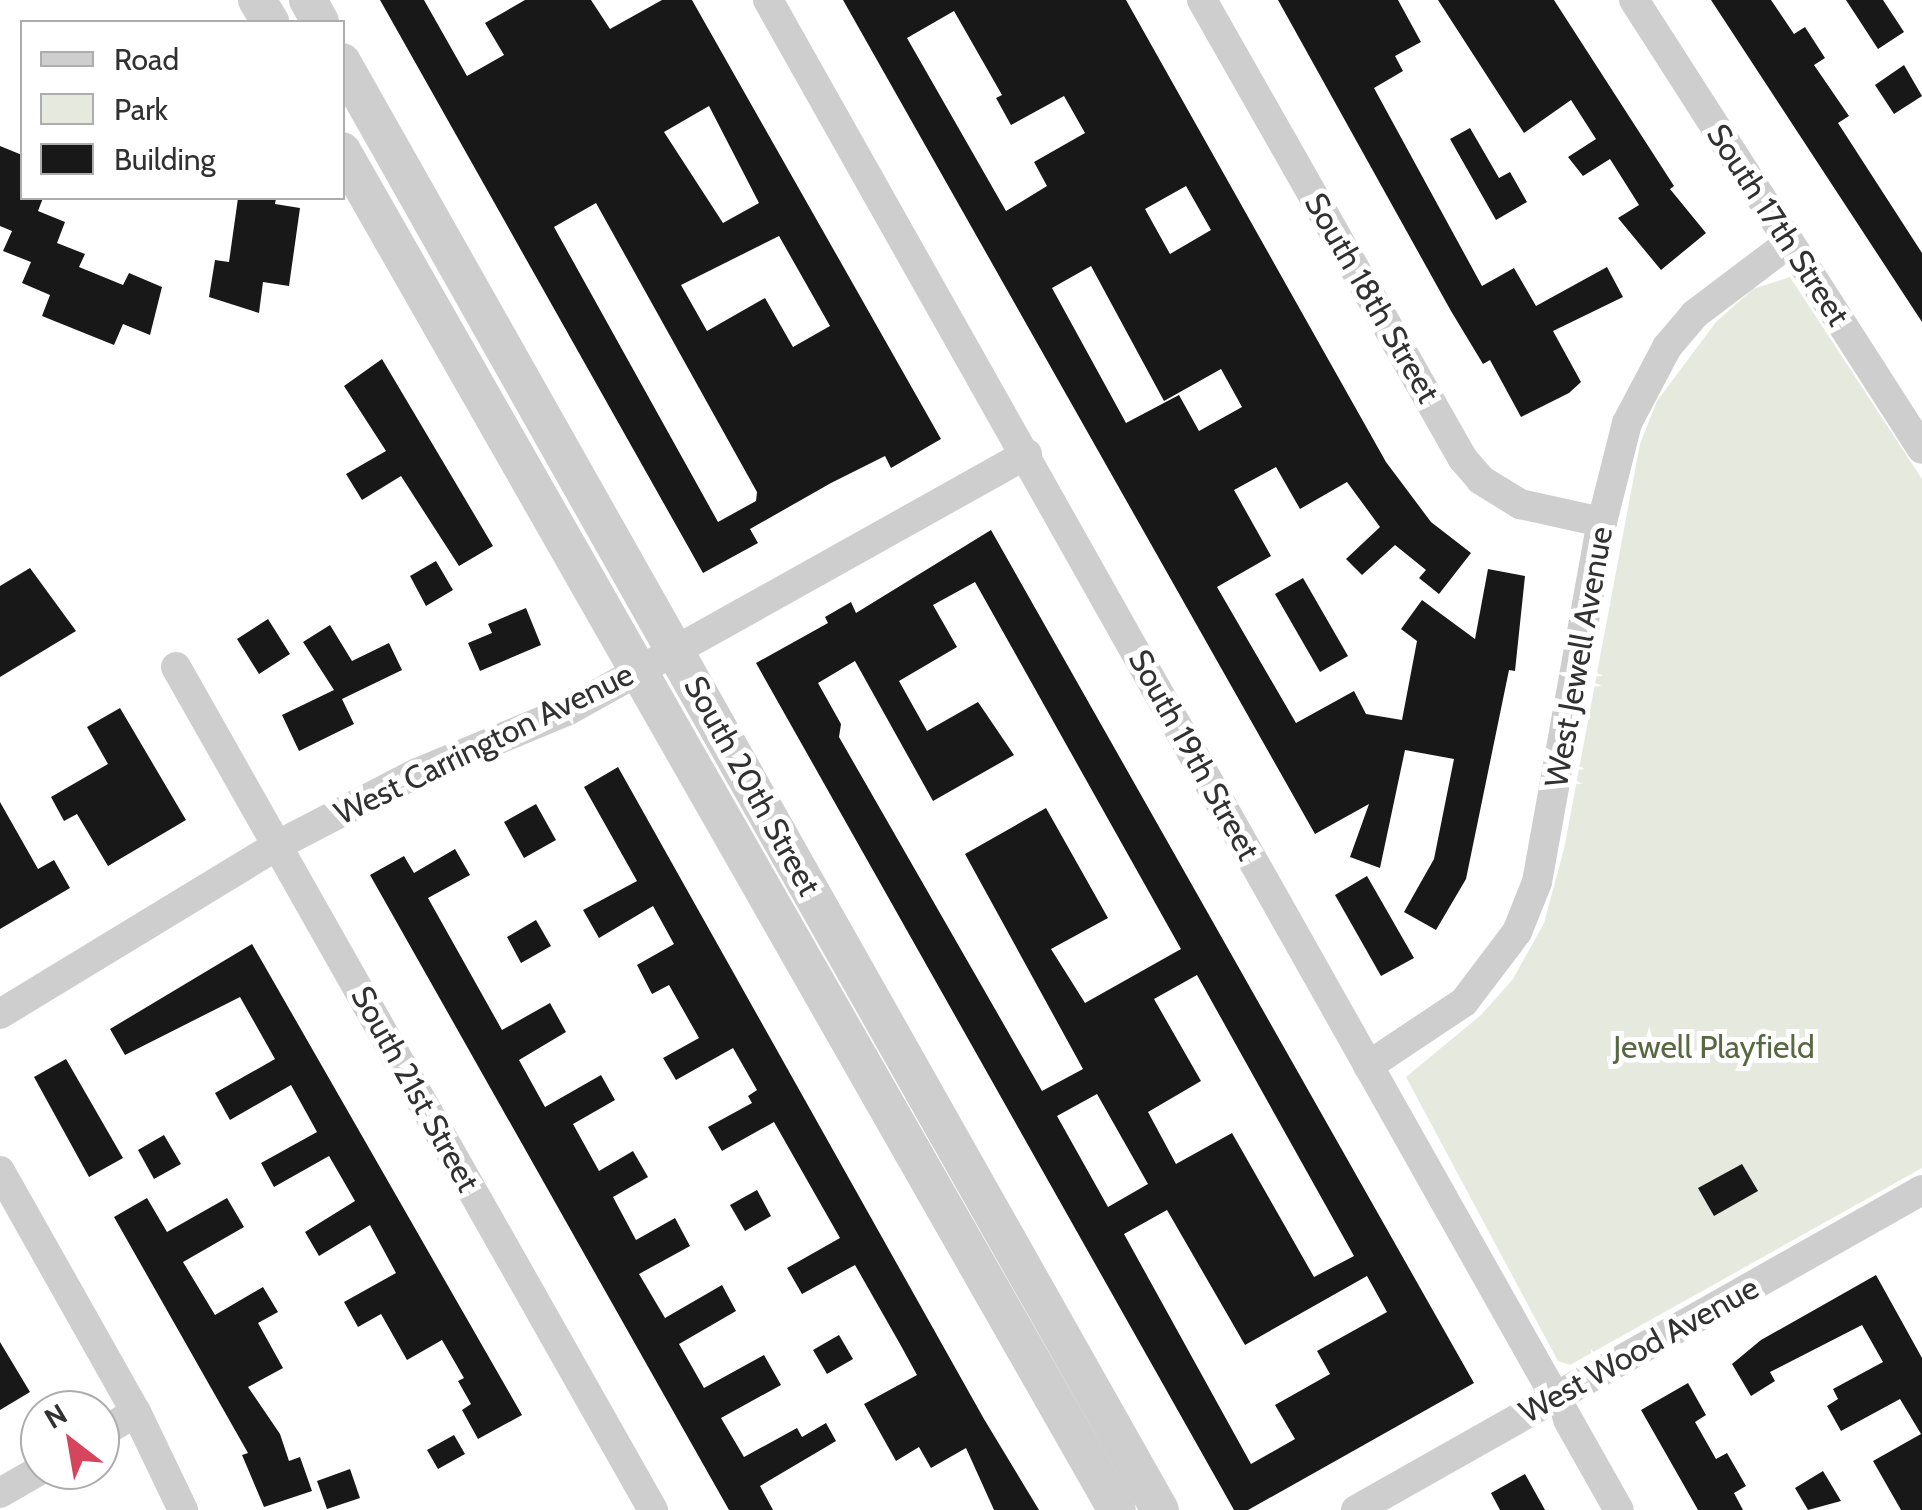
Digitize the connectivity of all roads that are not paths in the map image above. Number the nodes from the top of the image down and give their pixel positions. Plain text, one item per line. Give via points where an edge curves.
1 (768, 0) edge
2 (1202, 0) edge
3 (1634, 0) edge
4 (345, 67) edge
5 (345, 156) edge
6 (1789, 242) junction
7 (1922, 449) edge
8 (1027, 454) junction
9 (1602, 522) junction
10 (676, 650) junction
11 (176, 668) dead end
12 (640, 670) junction
13 (278, 846) junction
14 (0, 1014) edge
15 (1368, 1066) junction
16 (0, 1171) edge
17 (1917, 1203) edge
18 (1554, 1396) junction
19 (136, 1412) junction
20 (120, 1422) edge
21 (183, 1510) edge
22 (653, 1510) edge
23 (1118, 1510) edge
24 (1160, 1510) edge
25 (1356, 1510) edge
26 (1619, 1510) edge

1 - 8 street, South 19th Street
2 - 9 street, South 18th Street via 1463,459 1481,480 1520,504
3 - 6 street, South 17th Street
4 - 10 street, South 20th Street
5 - 12 street, South 20th Street
6 - 7 street, South 17th Street
6 - 9 street, West Jewell Avenue via 1726,287 1667,347 1627,423
8 - 10 street, West Carrington Avenue
8 - 15 street, South 19th Street
9 - 15 street, West Jewell Avenue via 1548,831 1517,932 1464,1002
10 - 12 street, West Carrington Avenue
10 - 24 street, South 20th Street
11 - 13 street, South 21st Street
12 - 13 street, West Carrington Avenue
12 - 23 street, South 20th Street
13 - 14 street, West Carrington Avenue
13 - 22 street, South 21st Street
15 - 18 street, South 19th Street
16 - 19 street
17 - 18 street, West Wood Avenue
18 - 25 street, West Wood Avenue
18 - 26 street, South 19th Street
19 - 20 street
19 - 21 street

